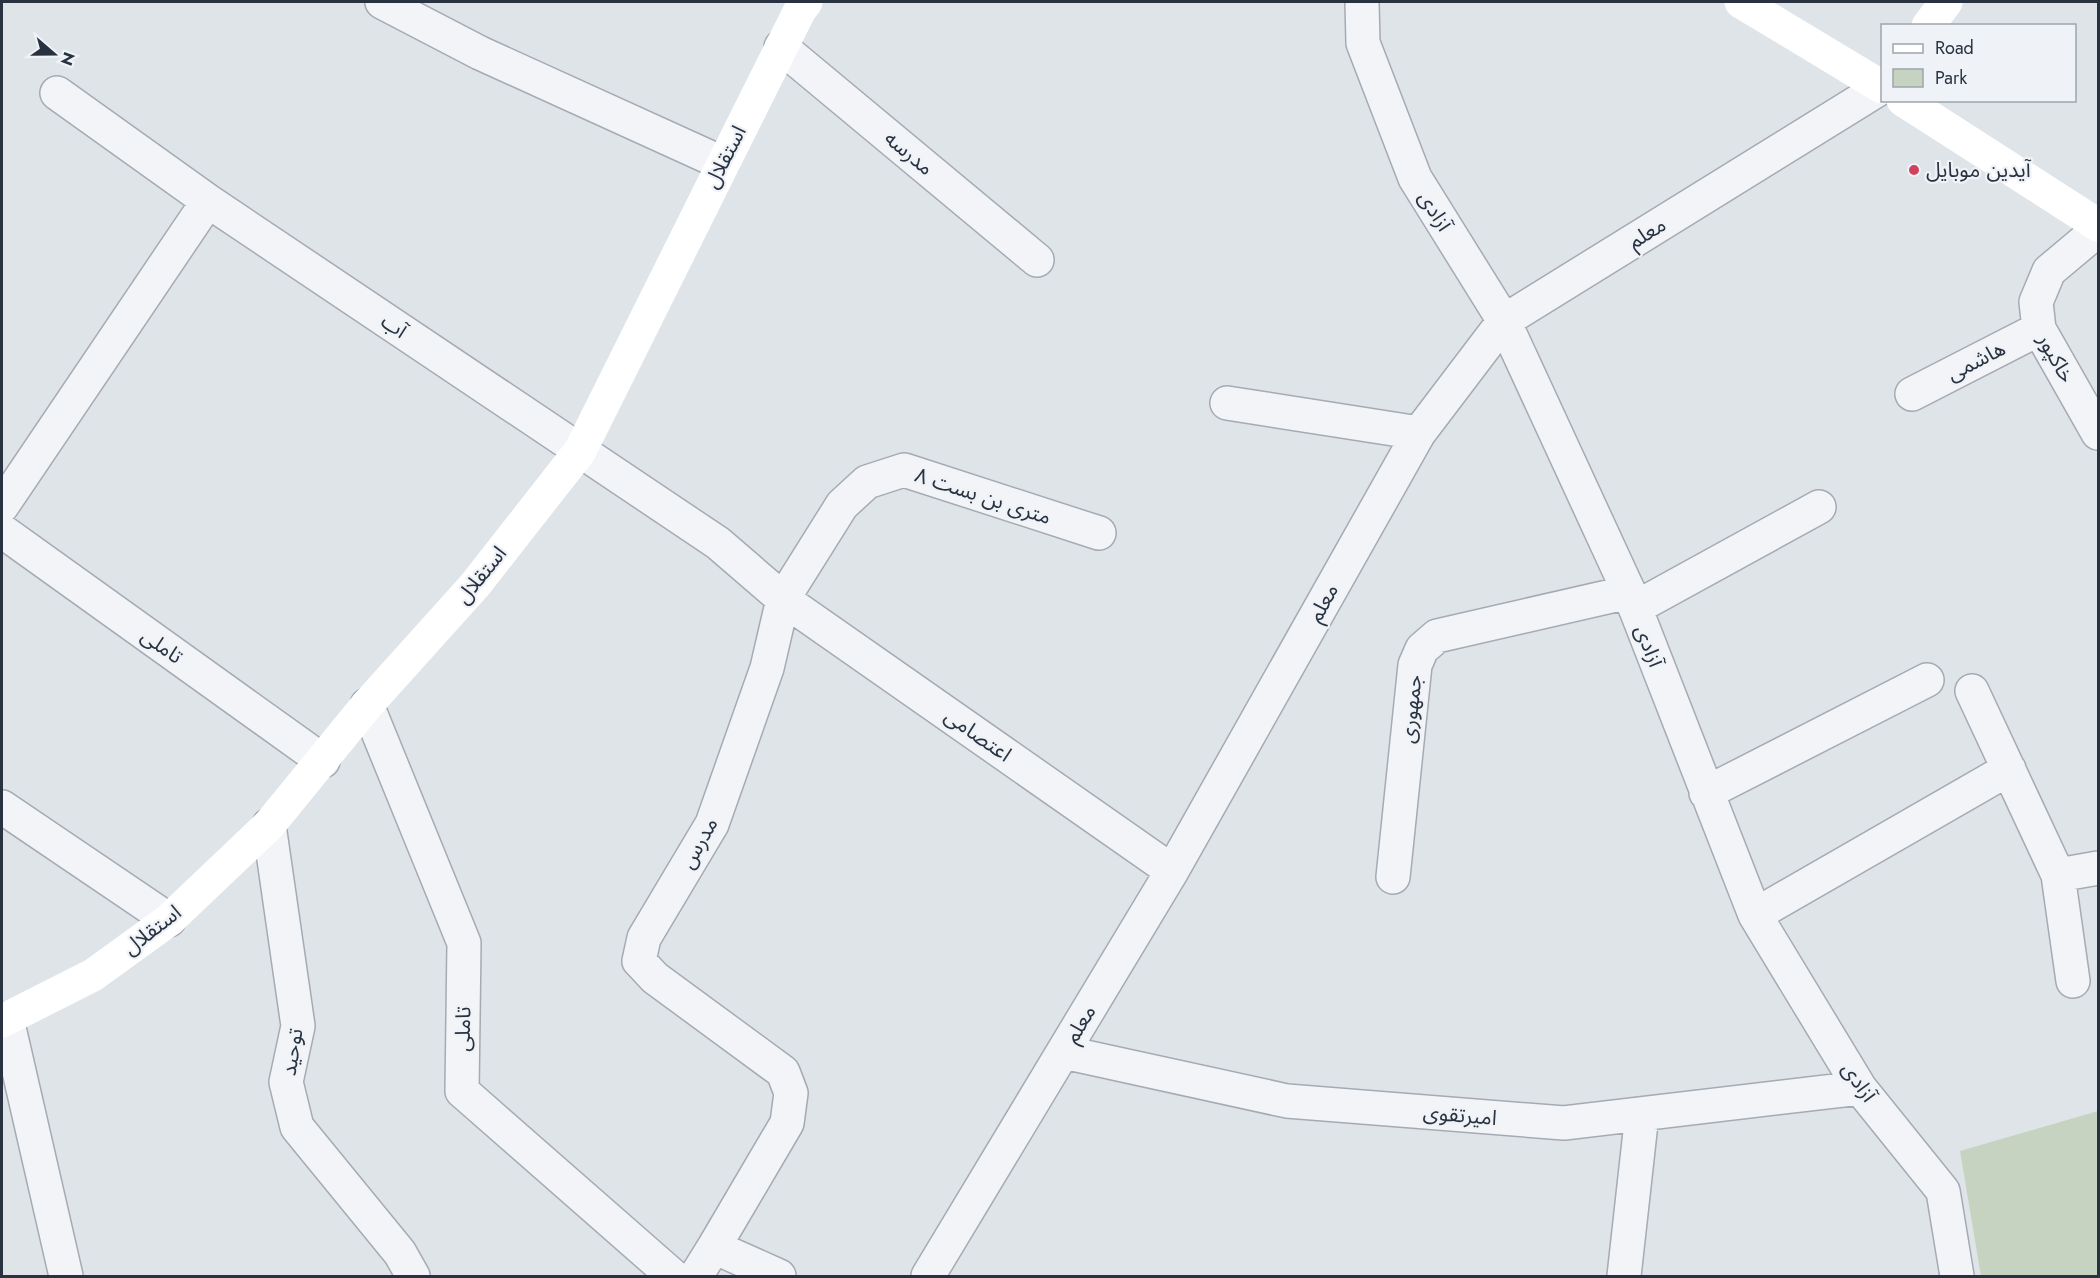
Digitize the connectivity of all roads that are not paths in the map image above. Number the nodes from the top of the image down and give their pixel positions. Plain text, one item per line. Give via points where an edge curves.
1 (382, 2) edge
2 (1362, 2) edge
3 (1741, 2) edge
4 (1946, 2) edge
5 (799, 4) edge
6 (1930, 24) edge
7 (781, 46) junction
8 (1881, 86) edge
9 (1881, 88) edge
10 (57, 93) dead end
11 (1906, 102) edge
12 (722, 163) junction
13 (208, 201) junction
14 (2098, 225) edge
15 (2098, 230) edge
16 (1037, 260) dead end
17 (1504, 321) junction
18 (2039, 329) junction
19 (1912, 394) dead end
20 (1227, 403) dead end
21 (1419, 433) junction
22 (2098, 433) edge
23 (580, 451) junction
24 (2, 506) edge
25 (1819, 507) dead end
26 (2, 531) edge
27 (1099, 533) dead end
28 (783, 599) junction
29 (1632, 600) junction
30 (1927, 680) dead end
31 (1972, 690) dead end
32 (368, 705) junction
33 (323, 760) junction
34 (2009, 770) junction
35 (1706, 792) junction
36 (2, 807) edge
37 (270, 825) junction
38 (2098, 868) edge
39 (1172, 871) junction
40 (2058, 875) junction
41 (1393, 877) dead end
42 (1755, 915) junction
43 (169, 920) junction
44 (2073, 981) dead end
45 (4, 1020) edge
46 (1063, 1052) junction
47 (1860, 1088) junction
48 (1642, 1114) junction
49 (714, 1247) junction
50 (66, 1276) edge
51 (412, 1276) edge
52 (673, 1276) edge
53 (696, 1276) edge
54 (779, 1276) edge
55 (928, 1276) edge
56 (1624, 1276) edge
57 (1958, 1276) edge

1 - 12 street via 480,53
2 - 17 street, آزادی via 1363,43 1415,178
3 - 8 street
4 - 6 street
5 - 7 street, استقلال
7 - 12 street, استقلال
7 - 16 street, مدرسه
9 - 17 street, معلم
10 - 13 street, آب
11 - 14 street
12 - 23 street, استقلال
13 - 23 street, آب
13 - 24 street
15 - 18 street, خاکپور via 2049,271 2036,302
17 - 21 street, معلم
17 - 29 street, آزادی
18 - 19 street, هاشمی
18 - 22 street, خاکپور
20 - 21 street
21 - 39 street, معلم
23 - 28 street via 718,543
23 - 32 street, استقلال via 475,585
25 - 29 street, جمهوری
26 - 33 street, تاملی
27 - 28 street, ۸ متری بن بست via 904,470 867,482 842,505
28 - 39 street, اعتصامی
28 - 49 street, مدرس via 767,668 712,824 644,938 639,961 655,978 783,1072 791,1093 787,1123
29 - 35 street, آزادی
29 - 41 street, جمهوری via 1437,636 1422,649 1415,665
30 - 35 street
31 - 34 street
32 - 33 street, استقلال
32 - 52 street, تاملی via 464,943 462,1091
33 - 37 street, استقلال
34 - 40 street
34 - 42 street
35 - 42 street, آزادی
36 - 43 street
37 - 43 street, استقلال
37 - 51 street, توحید via 298,1026 286,1082 297,1127 400,1253
38 - 40 street
39 - 46 street, معلم
40 - 44 street
42 - 47 street, آزادی
43 - 45 street, استقلال via 93,975
45 - 50 street
46 - 48 street, امیرتقوی via 1287,1101 1564,1123
46 - 55 street, معلم
47 - 48 street, امیرتقوی
47 - 57 street, آزادی via 1943,1191
48 - 56 street
49 - 53 street
49 - 54 street

